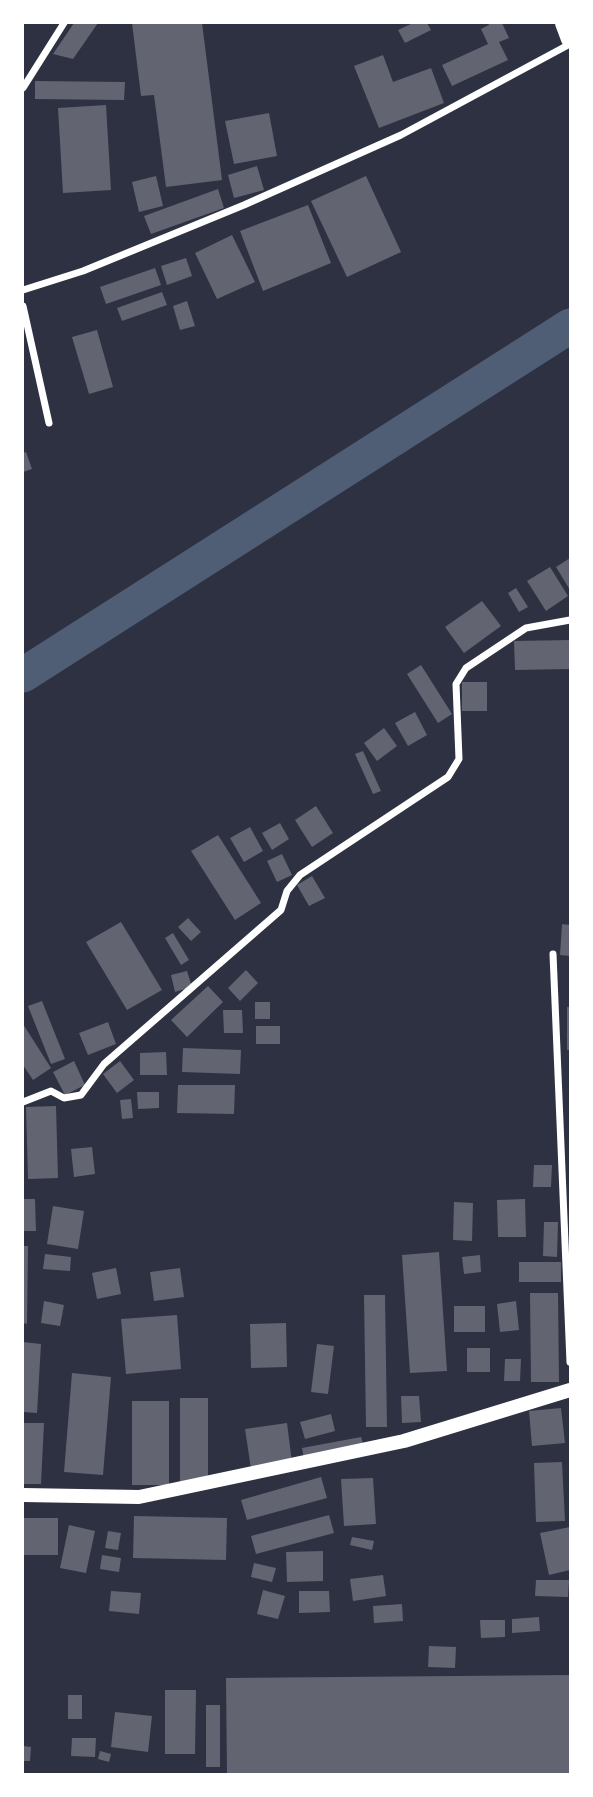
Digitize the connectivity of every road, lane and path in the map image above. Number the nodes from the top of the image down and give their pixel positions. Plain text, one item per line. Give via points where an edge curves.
1 (64, 23) edge
2 (564, 23) edge
3 (570, 41) edge
4 (23, 89) edge
5 (23, 290) edge
6 (23, 306) edge
7 (49, 423) dead end
8 (570, 620) edge
9 (553, 954) dead end
10 (23, 1102) edge
11 (570, 1362) edge
12 (570, 1390) edge
13 (23, 1495) edge

1 - 4 street
2 - 3 highway
3 - 5 street via 401,135 96,266
6 - 7 street
8 - 10 street via 526,628 466,668 456,684 459,759 448,777 300,875 287,891 281,910 104,1064 81,1095 64,1098 51,1091
9 - 11 street
12 - 13 main road via 404,1441 139,1497

